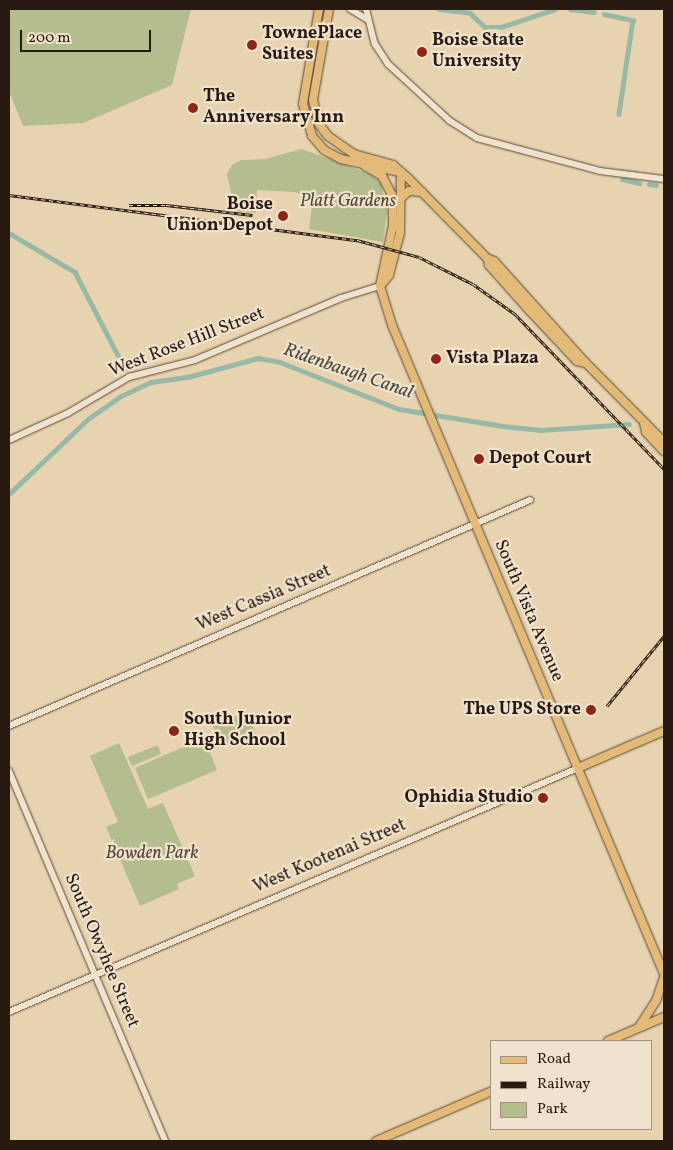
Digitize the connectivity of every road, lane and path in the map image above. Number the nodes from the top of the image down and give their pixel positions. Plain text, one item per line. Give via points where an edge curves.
1 (319, 9) edge
2 (333, 9) edge
3 (350, 9) edge
4 (356, 9) edge
5 (328, 12) edge
6 (367, 14) edge
7 (365, 166) junction
8 (401, 172) junction
9 (664, 179) edge
10 (422, 192) junction
11 (402, 197) junction
12 (380, 286) junction
13 (644, 423) junction
14 (9, 440) edge
15 (664, 442) edge
16 (664, 451) edge
17 (530, 500) dead end
18 (475, 524) junction
19 (9, 726) edge
20 (664, 731) edge
21 (578, 768) junction
22 (9, 771) edge
23 (95, 975) junction
24 (664, 976) edge
25 (9, 1012) edge
26 (664, 1017) edge
27 (638, 1028) junction
28 (610, 1040) edge
29 (490, 1092) edge
30 (165, 1141) edge
31 (376, 1141) edge

1 - 7 main road via 305,87 306,120 312,136 324,150 340,159
2 - 5 street
3 - 6 street
4 - 6 street
5 - 8 main road via 313,100 319,124 335,144 354,154 384,160
6 - 9 street via 375,44 388,64 450,121 477,138 600,171
7 - 8 main road
7 - 12 main road, South Vista Avenue via 382,176 392,195 393,225
8 - 10 main road
8 - 11 main road
10 - 11 main road via 409,191
10 - 13 main road via 488,259 494,261
11 - 12 main road via 398,241 389,275
12 - 14 street, West Rose Hill Street via 341,298 195,360 129,377 68,413
12 - 18 main road, South Vista Avenue via 392,325
13 - 15 main road
13 - 16 main road via 646,432
17 - 18 street, West Cassia Street
18 - 19 street, West Cassia Street
18 - 21 main road, South Vista Avenue
20 - 21 main road, West Kootenai Street
21 - 23 street, West Kootenai Street
21 - 24 main road, South Vista Avenue
22 - 23 street, South Owyhee Street
23 - 25 street, West Kootenai Street
23 - 30 street, South Owyhee Street
24 - 27 main road via 656,1001
26 - 27 main road
27 - 28 main road
29 - 31 main road

